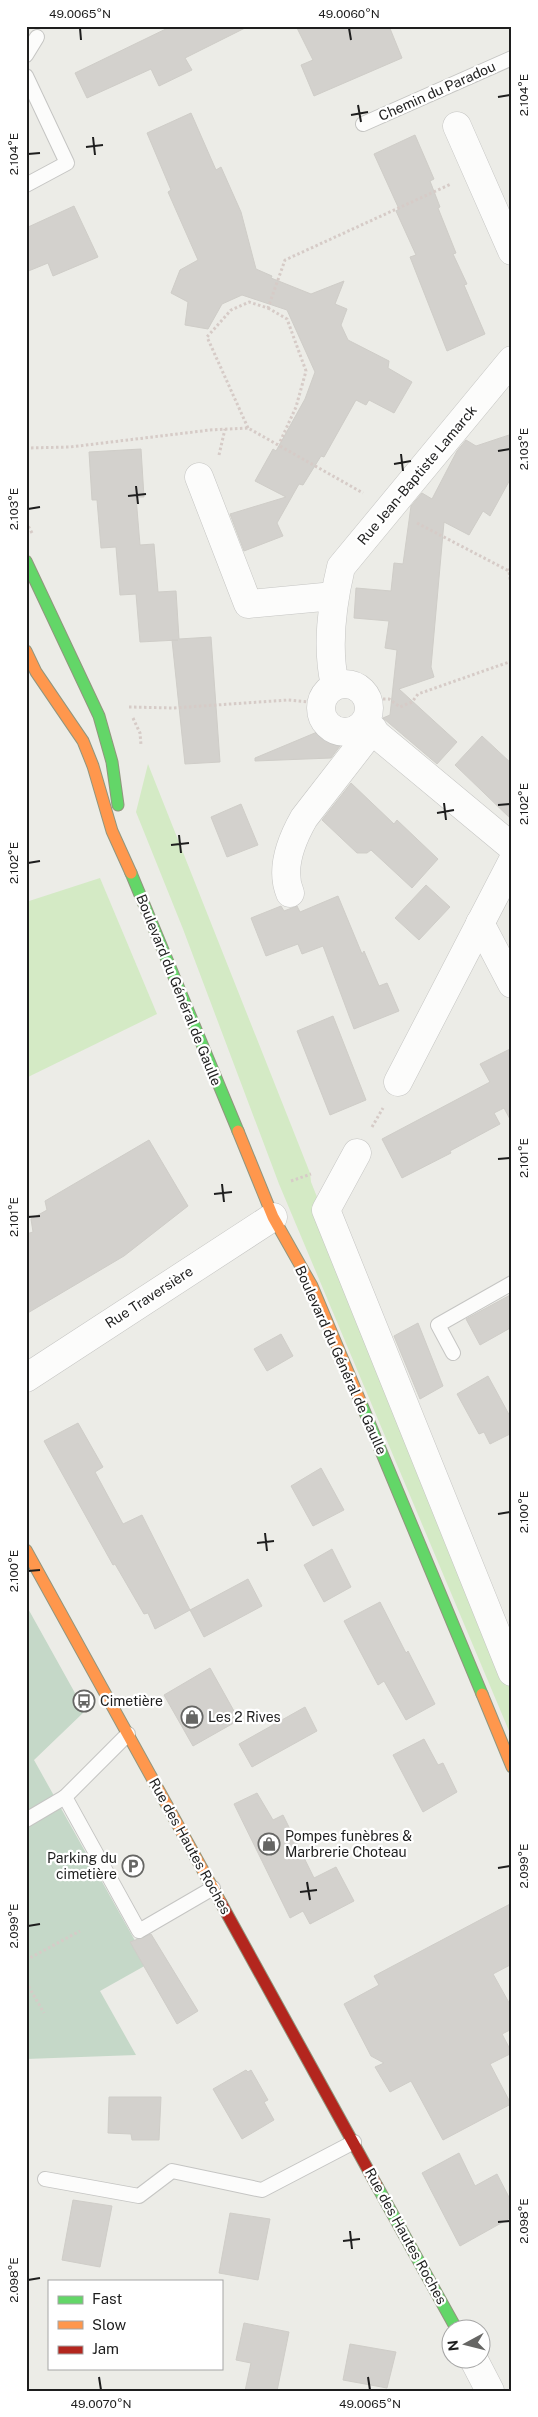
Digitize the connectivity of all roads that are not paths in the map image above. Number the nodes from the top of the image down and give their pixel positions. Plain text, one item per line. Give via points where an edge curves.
1 (37, 37) dead end
2 (26, 55) edge
3 (512, 58) edge
4 (26, 76) edge
5 (363, 124) dead end
6 (457, 126) dead end
7 (26, 185) edge
8 (512, 251) edge
9 (512, 360) edge
10 (199, 476) dead end
11 (26, 561) edge
12 (334, 596) junction
13 (26, 651) edge
14 (328, 694) junction
15 (369, 727) junction
16 (512, 847) edge
17 (512, 862) edge
18 (131, 873) junction
19 (290, 893) dead end
20 (480, 923) junction
21 (512, 984) edge
22 (398, 1082) road end
23 (357, 1153) road end
24 (273, 1217) junction
25 (512, 1283) edge
26 (453, 1353) dead end
27 (26, 1378) edge
28 (26, 1550) edge
29 (512, 1672) edge
30 (128, 1734) junction
31 (512, 1767) edge
32 (66, 1797) junction
33 (26, 1820) edge
34 (213, 1888) junction
35 (354, 2142) junction
36 (44, 2179) dead end
37 (452, 2320) edge
38 (479, 2370) edge
39 (490, 2391) edge

1 - 2 lane
3 - 5 lane, Chemin du Paradou
4 - 7 lane via 67,163
6 - 8 street
9 - 12 street, Rue Jean-Baptiste Lamarck via 341,567
10 - 12 street via 248,604
11 - 18 street, Boulevard du Général de Gaulle via 99,716 112,762
12 - 14 street, Rue Jean-Baptiste Lamarck
13 - 18 street, Boulevard du Général de Gaulle via 30,663 84,745 112,833
14 - 15 street, Rue Jean-Baptiste Lamarck via 324,719 334,730 350,732
14 - 15 street via 350,684 357,686 367,697
15 - 16 street
15 - 19 street via 296,832 290,847 286,884
17 - 20 street
18 - 24 street, Boulevard du Général de Gaulle
20 - 21 street
20 - 22 street
23 - 29 street via 326,1210
24 - 27 street, Rue Traversière
24 - 31 street, Boulevard du Général de Gaulle via 312,1286
25 - 26 lane via 438,1325
28 - 30 street, Rue des Hautes Roches
30 - 32 lane
30 - 34 street, Rue des Hautes Roches
32 - 33 lane
32 - 34 lane via 139,1931
34 - 35 street, Rue des Hautes Roches
35 - 36 lane via 262,2190 172,2171 139,2196
35 - 37 street, Rue des Hautes Roches
38 - 39 street

